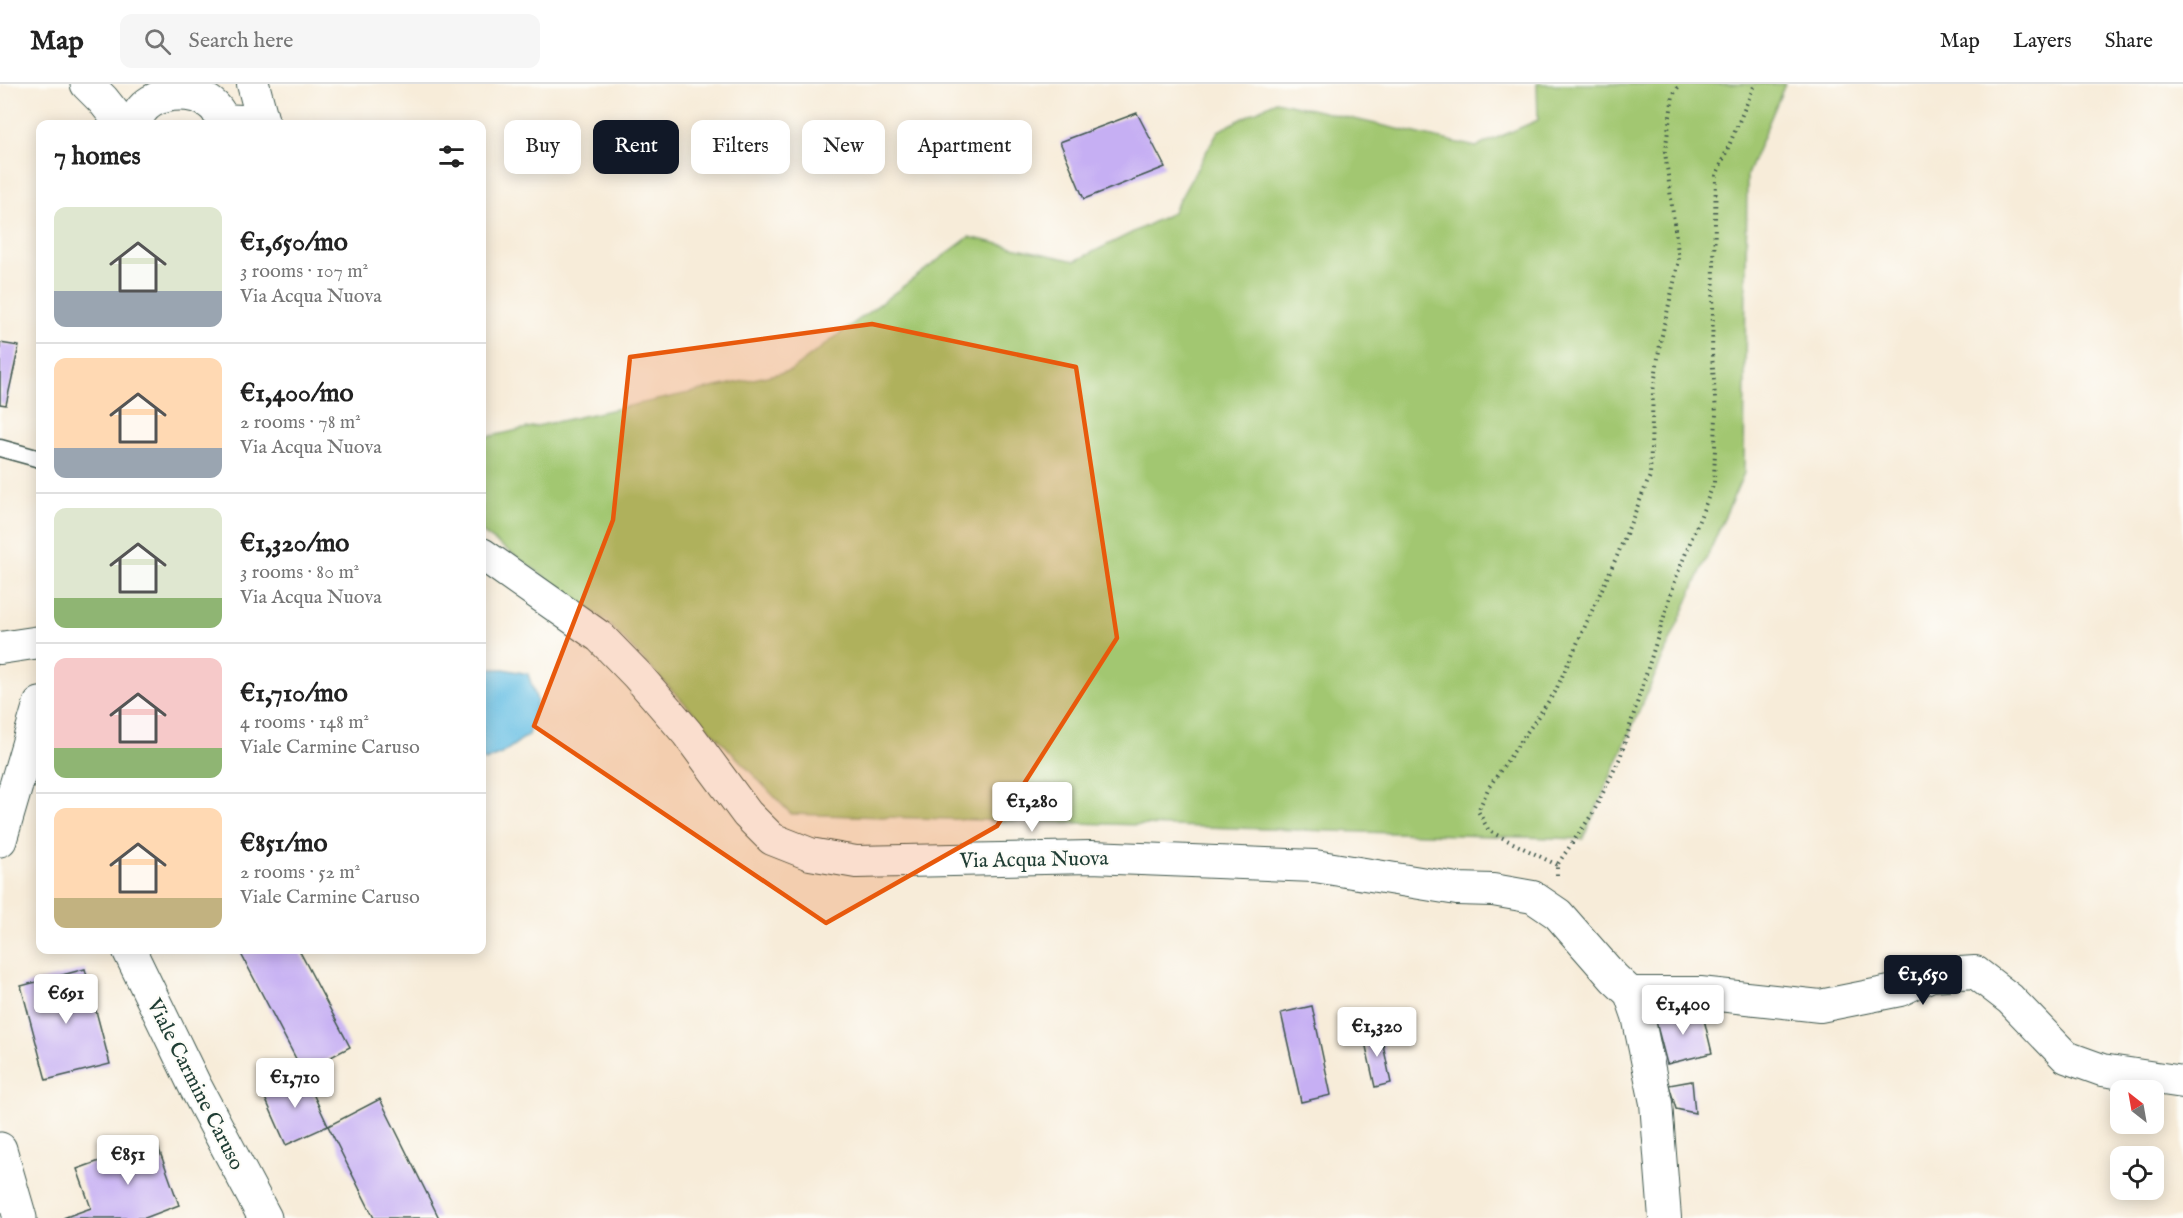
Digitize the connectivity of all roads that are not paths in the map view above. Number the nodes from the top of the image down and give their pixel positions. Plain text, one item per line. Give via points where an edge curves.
1 (87, 84) edge
2 (253, 84) edge
3 (169, 85) edge
4 (221, 109) edge
5 (119, 120) edge
6 (137, 120) edge
7 (252, 120) edge
8 (262, 120) edge
9 (0, 448) edge
10 (36, 458) edge
11 (486, 557) edge
12 (36, 643) edge
13 (0, 648) edge
14 (36, 736) edge
15 (34, 752) edge
16 (0, 840) edge
17 (131, 954) edge
18 (1630, 993) junction
19 (2183, 1082) edge
20 (0, 1149) edge
21 (13, 1213) edge
22 (265, 1218) edge
23 (1665, 1218) edge

1 - 5 street
2 - 8 street
3 - 4 street via 199,89
3 - 6 street via 143,103
4 - 7 street
9 - 10 lane
11 - 18 street, Via Acqua Nuova via 600,637 687,733 747,814 772,839 810,854 856,862 1091,857 1316,866 1457,890 1493,890 1533,897 1558,914
12 - 13 street
14 - 15 street
15 - 16 street
17 - 22 street, Viale Carmine Caruso
18 - 19 street via 1700,993 1820,1006 1900,990 1931,975 1975,972 2010,999 2066,1057 2102,1070
18 - 23 street, Via Acqua Nuova via 1656,1103
20 - 21 street

